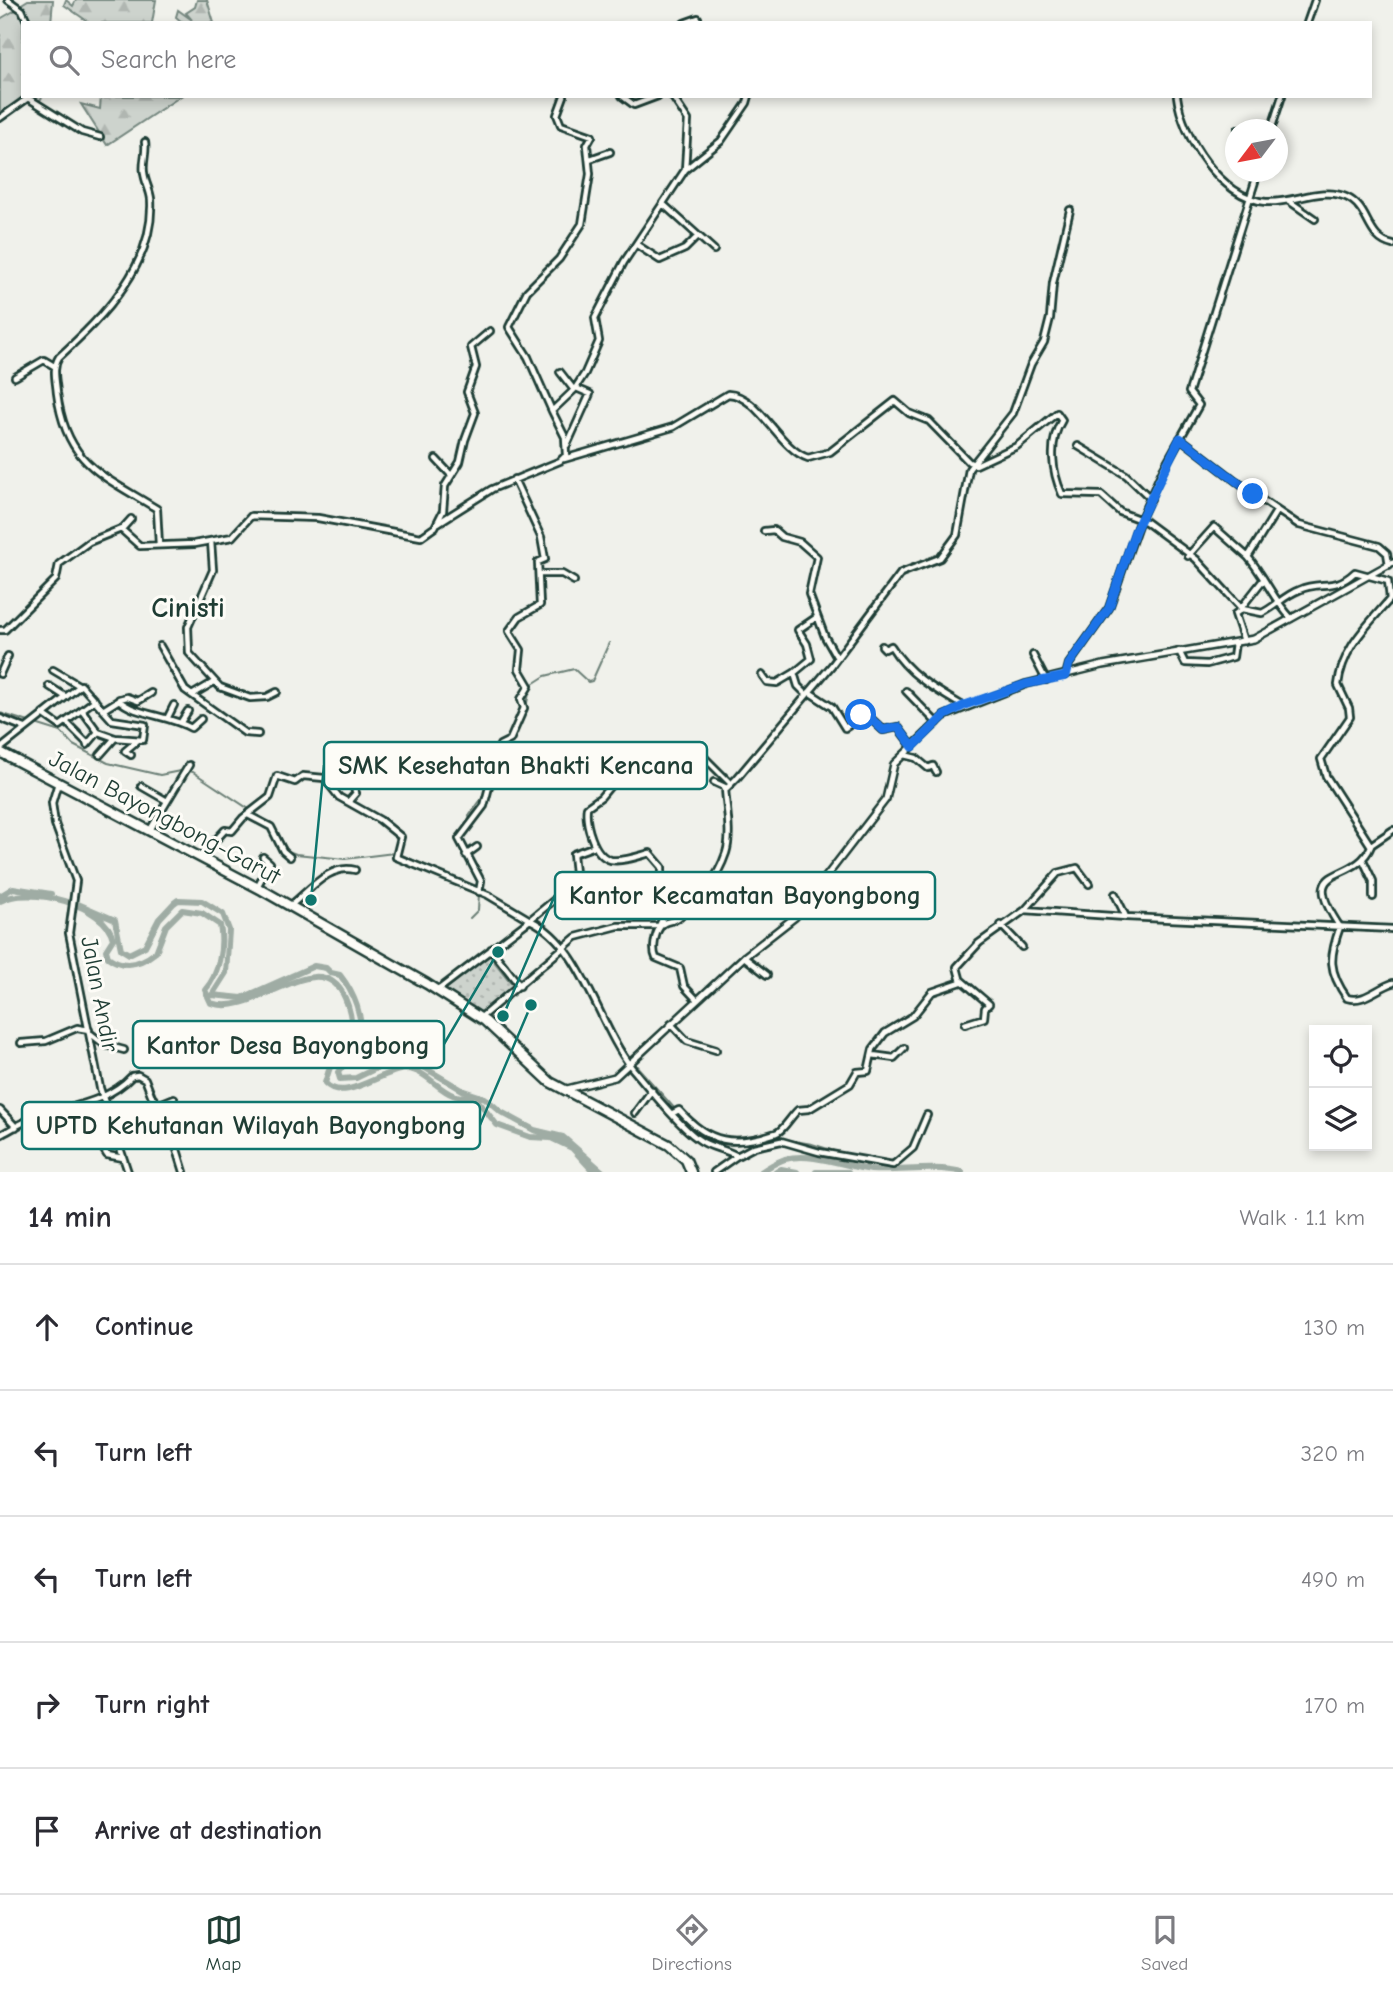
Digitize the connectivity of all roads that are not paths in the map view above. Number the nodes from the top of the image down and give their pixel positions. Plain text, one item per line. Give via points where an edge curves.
1 (8, 0) edge
2 (1315, 0) edge
3 (698, 18) dead end
4 (27, 21) edge
5 (690, 21) edge
6 (1308, 21) edge
7 (37, 98) edge
8 (563, 98) edge
9 (625, 98) edge
10 (653, 98) edge
11 (673, 98) edge
12 (748, 98) edge
13 (1178, 98) edge
14 (1281, 98) edge
15 (37, 103) junction
16 (0, 118) edge
17 (1275, 119) edge
18 (100, 136) dead end
19 (145, 142) dead end
20 (610, 152) dead end
21 (590, 159) junction
22 (685, 170) junction
23 (1255, 182) edge
24 (1251, 195) junction
25 (1289, 201) junction
26 (663, 204) junction
27 (1070, 210) dead end
28 (1315, 219) dead end
29 (698, 236) junction
30 (637, 245) junction
31 (1393, 245) edge
32 (714, 250) dead end
33 (491, 331) dead end
34 (54, 366) junction
35 (560, 372) dead end
36 (15, 377) dead end
37 (575, 389) junction
38 (552, 411) junction
39 (1180, 438) junction
40 (566, 446) junction
41 (1078, 446) dead end
42 (436, 459) dead end
43 (564, 459) junction
44 (972, 464) junction
45 (451, 475) junction
46 (514, 479) junction
47 (1152, 499) junction
48 (1277, 510) junction
49 (131, 519) dead end
50 (1141, 521) junction
51 (437, 523) junction
52 (122, 529) junction
53 (764, 531) dead end
54 (211, 541) junction
55 (159, 545) junction
56 (1188, 556) junction
57 (1248, 557) junction
58 (1391, 564) edge
59 (541, 574) junction
60 (1373, 576) junction
61 (1264, 580) junction
62 (574, 581) dead end
63 (1277, 603) junction
64 (1241, 608) junction
65 (817, 617) junction
66 (1291, 618) junction
67 (0, 629) edge
68 (1245, 642) junction
69 (1235, 643) junction
70 (160, 646) dead end
71 (882, 646) dead end
72 (1179, 652) junction
73 (1033, 655) dead end
74 (8, 656) dead end
75 (837, 658) junction
76 (53, 670) dead end
77 (794, 673) junction
78 (0, 674) edge
79 (762, 674) dead end
80 (1066, 676) junction
81 (1046, 681) junction
82 (214, 682) junction
83 (49, 686) dead end
84 (80, 686) junction
85 (906, 691) dead end
86 (277, 692) dead end
87 (151, 693) dead end
88 (808, 693) junction
89 (192, 695) junction
90 (66, 697) junction
91 (95, 700) junction
92 (119, 700) junction
93 (174, 705) dead end
94 (963, 706) junction
95 (82, 710) junction
96 (103, 710) junction
97 (188, 711) dead end
98 (43, 714) junction
99 (168, 717) junction
100 (0, 718) edge
101 (201, 719) dead end
102 (66, 722) junction
103 (181, 722) junction
104 (937, 723) junction
105 (26, 727) junction
106 (98, 733) junction
107 (258, 734) dead end
108 (115, 738) junction
109 (138, 741) junction
110 (913, 747) junction
111 (0, 750) edge
112 (903, 754) junction
113 (100, 755) dead end
114 (131, 755) dead end
115 (703, 756) dead end
116 (629, 763) dead end
117 (188, 765) dead end
118 (346, 771) dead end
119 (936, 772) dead end
120 (714, 782) dead end
121 (58, 783) junction
122 (731, 784) junction
123 (141, 786) dead end
124 (725, 788) junction
125 (166, 801) junction
126 (348, 802) junction
127 (249, 814) junction
128 (1393, 830) edge
129 (149, 831) junction
130 (596, 846) junction
131 (1370, 846) junction
132 (477, 847) dead end
133 (466, 855) junction
134 (200, 857) junction
135 (263, 857) dead end
136 (290, 857) dead end
137 (1363, 860) junction
138 (355, 870) dead end
139 (1089, 884) dead end
140 (257, 887) junction
141 (480, 891) junction
142 (1115, 894) dead end
143 (1373, 897) dead end
144 (290, 906) junction
145 (1025, 910) junction
146 (1126, 917) junction
147 (532, 918) junction
148 (1001, 925) junction
149 (659, 926) junction
150 (1340, 927) junction
151 (1393, 929) edge
152 (565, 944) junction
153 (1021, 947) dead end
154 (492, 949) junction
155 (744, 957) junction
156 (767, 975) dead end
157 (961, 980) junction
158 (1393, 983) edge
159 (520, 986) junction
160 (438, 990) junction
161 (696, 1000) junction
162 (480, 1018) junction
163 (671, 1024) junction
164 (965, 1024) dead end
165 (90, 1032) junction
166 (21, 1043) dead end
167 (904, 1048) dead end
168 (716, 1049) dead end
169 (124, 1050) dead end
170 (872, 1055) junction
171 (632, 1060) junction
172 (561, 1090) junction
173 (652, 1090) junction
174 (103, 1098) junction
175 (174, 1098) dead end
176 (157, 1105) junction
177 (0, 1110) edge
178 (675, 1112) junction
179 (635, 1114) dead end
180 (926, 1115) dead end
181 (110, 1118) junction
182 (16, 1127) junction
183 (0, 1135) edge
184 (776, 1137) junction
185 (73, 1140) dead end
186 (99, 1142) dead end
187 (737, 1156) junction
188 (123, 1158) junction
189 (128, 1172) edge
190 (184, 1172) edge
191 (691, 1172) edge
192 (714, 1172) edge

1 - 4 street via 22,10
2 - 6 street
3 - 5 street
7 - 15 street
8 - 21 street via 559,121 563,127 592,135 587,147
9 - 10 street via 634,105
11 - 22 street via 688,120
12 - 22 street via 721,141
13 - 24 street via 1205,164 1228,184
14 - 17 street
15 - 16 street via 26,98
15 - 18 street via 82,132
19 - 34 street via 150,221 138,261 114,302
20 - 21 street
21 - 38 street via 581,226 559,260 527,291 509,327
22 - 26 street
23 - 24 street
24 - 25 street via 1267,202
24 - 39 street via 1189,392 1199,405
25 - 28 street
25 - 31 street via 1329,193 1347,198 1360,206 1371,232
26 - 29 street
26 - 30 street
27 - 44 street via 1044,342 1013,413
29 - 30 street via 662,261
29 - 32 street
30 - 37 street via 595,318 598,344
33 - 45 street via 471,347 476,370 467,391 475,413 460,462
34 - 36 street via 44,360
34 - 55 street via 64,426 80,458 132,497 157,509
35 - 37 street
37 - 38 street
37 - 40 street via 590,394
38 - 40 street
39 - 47 street
39 - 48 street
40 - 43 street
41 - 47 street via 1126,475
42 - 45 street
43 - 44 street via 673,427 728,394 746,401 803,457 830,452 895,401 929,421
43 - 46 street
44 - 50 street via 1017,446 1057,413 1062,421 1052,447 1061,493 1101,495 1120,512
44 - 75 street via 961,526 953,541 940,558 901,573
45 - 51 street
46 - 51 street
46 - 59 street via 541,537 545,559 538,562
47 - 50 street
48 - 57 street
48 - 58 street via 1313,530 1378,546
49 - 52 street
50 - 56 street
50 - 80 street via 1109,608 1069,664
51 - 54 street via 418,538 351,522 255,515 233,537
52 - 55 street via 140,546
52 - 67 street via 89,541 59,564 56,579 21,616
53 - 65 street via 774,530 798,541 817,557 809,593
54 - 55 street
54 - 82 street via 213,570 187,639 192,659
56 - 57 street via 1214,527
56 - 64 street
57 - 61 street
58 - 60 street
59 - 62 street via 562,574
59 - 133 street via 540,605 519,617 509,631 521,650 519,669 530,686 521,699 524,708 510,740 500,746 484,806 459,839
60 - 63 street via 1355,572 1342,583 1302,588
60 - 66 street
60 - 131 street via 1388,582 1390,599 1360,631 1347,656 1338,685 1350,717 1321,759
61 - 63 street via 1275,592
61 - 64 street
63 - 64 street via 1259,614
63 - 66 street
64 - 68 street via 1236,614
65 - 75 street
65 - 77 street via 798,630 811,659
66 - 68 street
68 - 69 street
69 - 72 street
69 - 72 street via 1233,657 1207,664 1185,663
70 - 89 street via 180,685
71 - 94 street via 891,646 923,683
72 - 80 street
73 - 81 street
74 - 78 street
75 - 88 street
76 - 84 street
77 - 79 street via 776,683 767,682
77 - 88 street via 797,686
80 - 81 street
81 - 94 street
82 - 86 street via 246,698
82 - 89 street
83 - 90 street
84 - 90 street
84 - 91 street
85 - 104 street
87 - 92 street via 138,701
88 - 110 street via 832,707 845,728 866,714 883,730 898,727
88 - 122 street
89 - 107 street via 245,733
90 - 98 street
91 - 95 street
91 - 96 street
92 - 96 street
92 - 99 street via 128,709
93 - 99 street
94 - 104 street
95 - 102 street
95 - 106 street
96 - 109 street via 114,721 145,725 143,740
97 - 103 street
98 - 102 street via 58,727
98 - 105 street
99 - 103 street
100 - 105 street
101 - 103 street via 193,728
102 - 106 street via 87,745
104 - 110 street
105 - 111 street
106 - 108 street
108 - 109 street
108 - 113 street
109 - 114 street via 125,751
110 - 112 street
111 - 121 main road, Jalan Bayongbong-Garut
112 - 119 street via 933,766
112 - 155 street via 891,772 886,799 816,892 792,919
115 - 122 street
116 - 130 street via 587,807
117 - 125 street
118 - 126 street via 356,793
120 - 124 street
121 - 129 main road, Jalan Bayongbong-Garut
121 - 165 street, Jalan Andir via 52,809 75,877 69,933
122 - 124 street
123 - 125 street
124 - 149 street via 727,849 718,872 703,895 677,919
125 - 129 street
126 - 127 street via 333,792 324,778 303,776 295,782 279,775 270,797
126 - 141 street via 401,837 395,856
127 - 134 street via 232,831 222,832
127 - 136 street via 271,827
128 - 131 street
129 - 134 main road, Jalan Bayongbong-Garut
130 - 147 street via 573,854 576,881
130 - 149 street via 611,860 653,855 663,868 668,904
131 - 137 street
132 - 133 street
133 - 141 street via 481,881
134 - 140 main road, Jalan Bayongbong-Garut
135 - 140 street via 270,863
137 - 143 street via 1373,881
137 - 150 street via 1334,874 1324,886 1326,904
138 - 144 street via 335,869
139 - 145 street via 1077,869 1060,872
140 - 144 main road, Jalan Bayongbong-Garut
141 - 147 street
142 - 146 street
144 - 160 main road, Jalan Bayongbong-Garut
145 - 146 street
145 - 148 street
146 - 150 street
147 - 152 street
147 - 154 street
148 - 153 street
148 - 157 street via 957,967
149 - 152 street via 605,928
149 - 161 street via 654,957 680,968 684,986
150 - 151 street
150 - 158 street via 1330,966 1347,998 1363,998
152 - 159 street
152 - 171 street
154 - 159 street
154 - 160 street
155 - 156 street
155 - 161 street
157 - 164 street via 989,1004 984,1018
157 - 170 street via 932,992 913,1016 885,1033
159 - 162 street
160 - 162 main road, Jalan Bayongbong-Garut
161 - 163 street
162 - 172 main road, Jalan Bayongbong-Garut
163 - 168 street via 684,1039
163 - 171 street
165 - 166 street via 77,1028 46,1041
165 - 169 street via 105,1045
165 - 174 street, Jalan Andir
167 - 170 street via 894,1058
170 - 184 street via 868,1071 857,1072 850,1084 799,1110
171 - 172 street via 612,1078
171 - 173 street
172 - 191 main road, Jalan Bayongbong-Garut via 669,1145 686,1160
173 - 178 street
173 - 179 street
174 - 176 street via 138,1075 145,1079
174 - 181 street, Jalan Andir
174 - 182 street
175 - 176 street
176 - 190 street via 168,1119
177 - 182 street
178 - 184 street via 701,1133 734,1142
178 - 187 street via 696,1139
180 - 184 street via 913,1148 892,1165
181 - 185 street
181 - 188 street, Jalan Andir
182 - 183 street
184 - 187 street
186 - 188 street via 105,1154
187 - 192 street
188 - 189 street, Jalan Andir

